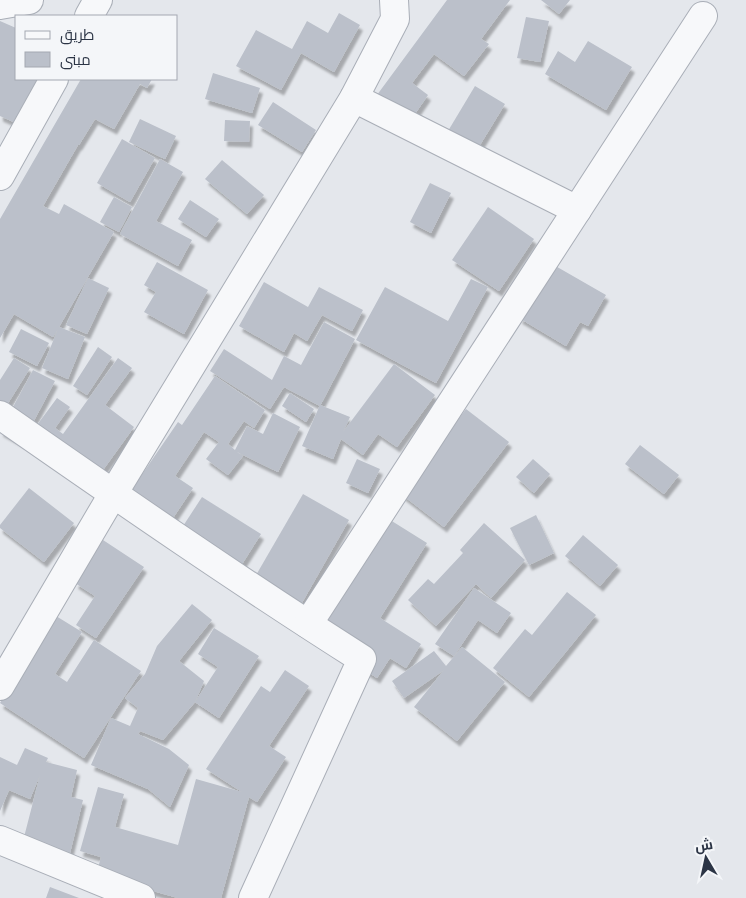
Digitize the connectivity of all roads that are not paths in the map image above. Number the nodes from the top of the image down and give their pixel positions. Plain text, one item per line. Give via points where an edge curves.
1 (29, 0) edge
2 (98, 0) edge
3 (394, 0) edge
4 (0, 5) edge
5 (90, 15) edge
6 (703, 16) dead end
7 (53, 80) edge
8 (354, 98) junction
9 (0, 176) edge
10 (577, 210) junction
11 (0, 415) edge
12 (113, 494) junction
13 (308, 624) junction
14 (0, 686) edge
15 (0, 840) edge
16 (141, 898) edge
17 (253, 898) edge

1 - 4 street
2 - 5 street
3 - 8 street via 395,19
6 - 10 street
7 - 9 street
8 - 10 street
8 - 12 street
10 - 13 street
11 - 12 street
12 - 13 street
12 - 14 street
13 - 17 street via 362,659
15 - 16 street

